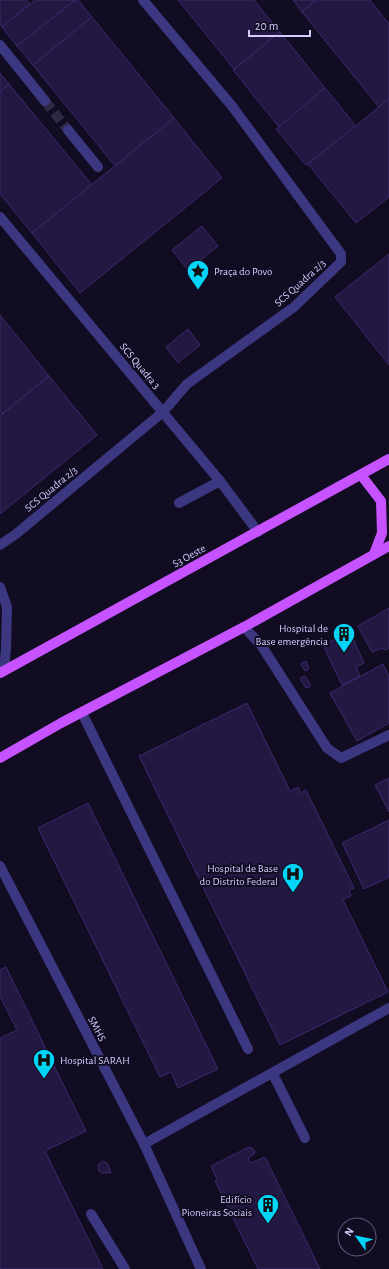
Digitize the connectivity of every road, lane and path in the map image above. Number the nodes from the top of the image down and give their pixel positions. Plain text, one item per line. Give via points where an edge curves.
1 (143, 0) edge
2 (0, 45) edge
3 (45, 101) tunnel mouth
4 (68, 130) tunnel mouth
5 (98, 167) dead end
6 (0, 217) edge
7 (163, 412) junction
8 (389, 460) edge
9 (361, 475) junction
10 (220, 481) junction
11 (179, 503) dead end
12 (258, 532) junction
13 (0, 545) edge
14 (389, 546) edge
15 (374, 554) junction
16 (0, 587) edge
17 (244, 627) junction
18 (2, 672) edge
19 (82, 713) junction
20 (389, 735) edge
21 (0, 758) edge
22 (0, 866) edge
23 (3, 880) edge
24 (389, 1008) edge
25 (248, 1049) dead end
26 (272, 1074) junction
27 (304, 1138) dead end
28 (144, 1144) junction
29 (91, 1214) dead end
30 (124, 1269) edge
31 (201, 1269) edge

1 - 7 street, SCS Quadra 2/3 via 232,106 341,254 340,262 294,307 187,384
2 - 3 street
4 - 5 street
6 - 7 street, SCS Quadra 3
7 - 10 street, SCS Quadra 3
7 - 13 street, SCS Quadra 2/3
8 - 9 main road, S3 Oeste
9 - 12 main road, S3 Oeste
9 - 15 main road via 381,501 382,533
10 - 11 street
10 - 12 street, SCS Quadra 3
12 - 18 main road, S3 Oeste
14 - 15 main road
15 - 17 main road
16 - 18 street via 7,607 6,648
17 - 19 main road
17 - 20 street via 261,645 327,748 341,758
19 - 21 main road
19 - 25 street
22 - 23 street, SMHS
23 - 28 street, SMHS
24 - 26 street
26 - 27 street
26 - 28 street
28 - 31 street, SMHS
29 - 30 street

